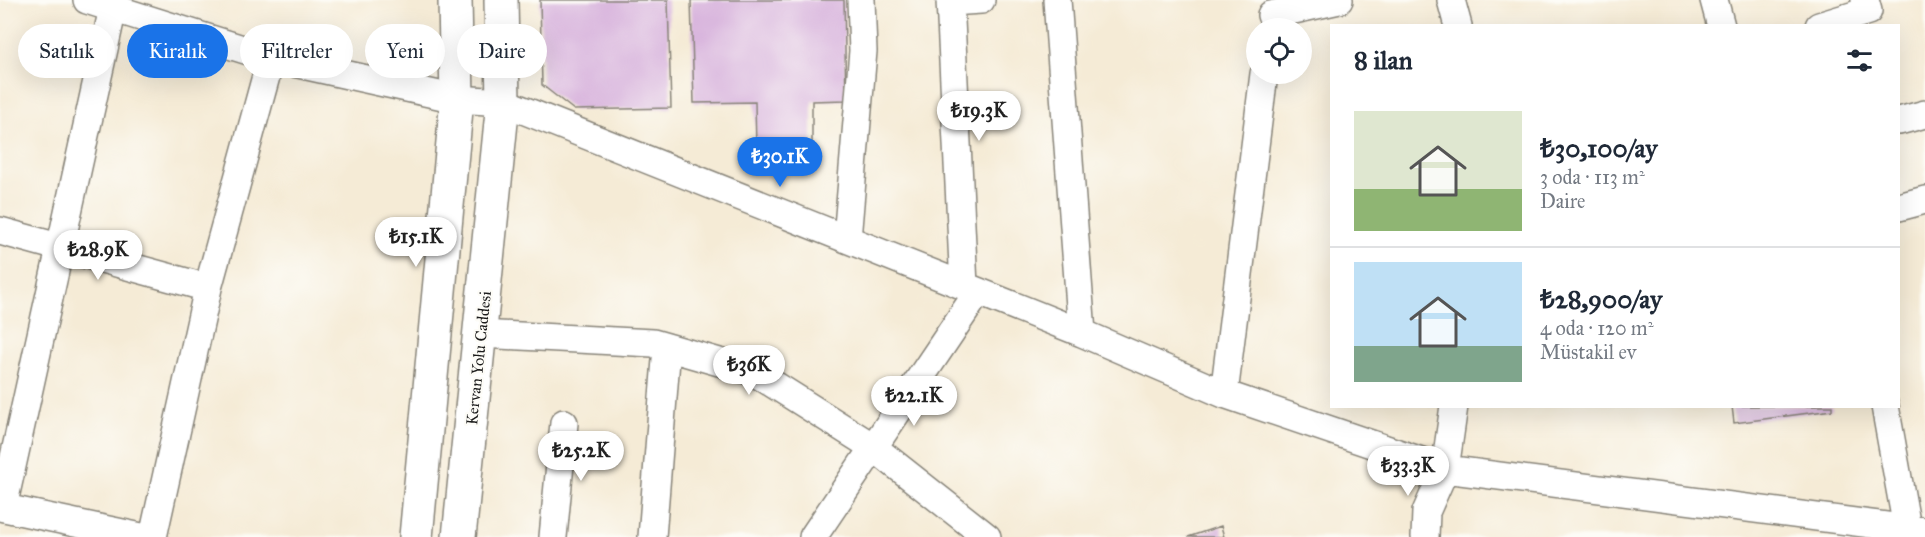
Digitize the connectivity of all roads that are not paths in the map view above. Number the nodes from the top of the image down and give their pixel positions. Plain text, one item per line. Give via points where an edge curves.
1 (87, 0) edge
2 (455, 0) edge
3 (501, 0) edge
4 (861, 0) edge
5 (981, 0) edge
6 (1057, 0) edge
7 (1339, 0) edge
8 (1451, 0) edge
9 (1714, 0) edge
10 (1864, 0) edge
11 (950, 1) edge
12 (129, 8) edge
13 (1268, 15) edge
14 (1457, 24) edge
15 (1720, 24) edge
16 (1826, 24) edge
17 (240, 47) edge
18 (353, 76) edge
19 (266, 78) edge
20 (1263, 84) edge
21 (458, 99) junction
22 (503, 102) junction
23 (1925, 114) edge
24 (1900, 122) edge
25 (1925, 200) edge
26 (1900, 207) edge
27 (0, 231) edge
28 (847, 239) junction
29 (59, 247) junction
30 (208, 288) junction
31 (971, 289) junction
32 (1082, 333) junction
33 (480, 334) junction
34 (667, 347) junction
35 (1224, 394) junction
36 (1454, 408) edge
37 (1886, 408) edge
38 (564, 423) dead end
39 (873, 447) junction
40 (1445, 469) junction
41 (1, 507) edge
42 (1782, 525) edge
43 (1916, 530) edge
44 (141, 537) edge
45 (153, 537) edge
46 (416, 537) edge
47 (459, 537) edge
48 (553, 537) edge
49 (652, 537) edge
50 (813, 537) edge
51 (987, 537) edge
52 (1425, 537) edge

1 - 12 street
2 - 21 main road
3 - 22 main road, Kervan Yolu Caddesi
4 - 28 street via 862,51
5 - 11 street
6 - 32 street
7 - 13 street
8 - 14 street
9 - 15 street
10 - 16 street via 1868,11
11 - 31 street
12 - 17 street
12 - 29 street
18 - 21 street
19 - 30 street
20 - 35 street
21 - 22 street
21 - 46 main road
22 - 28 street
22 - 33 main road, Kervan Yolu Caddesi
23 - 24 street
25 - 26 street
27 - 29 street
28 - 31 street
29 - 30 street
29 - 41 street
30 - 45 street
31 - 32 street
31 - 39 street
32 - 35 street
33 - 34 street via 653,343
33 - 47 main road, Kervan Yolu Caddesi
34 - 39 street via 754,372
34 - 49 street
35 - 40 street
36 - 40 street
37 - 43 street
38 - 48 street
39 - 50 street
39 - 51 street
40 - 42 street
40 - 52 street via 1426,512
41 - 44 street
42 - 43 street

